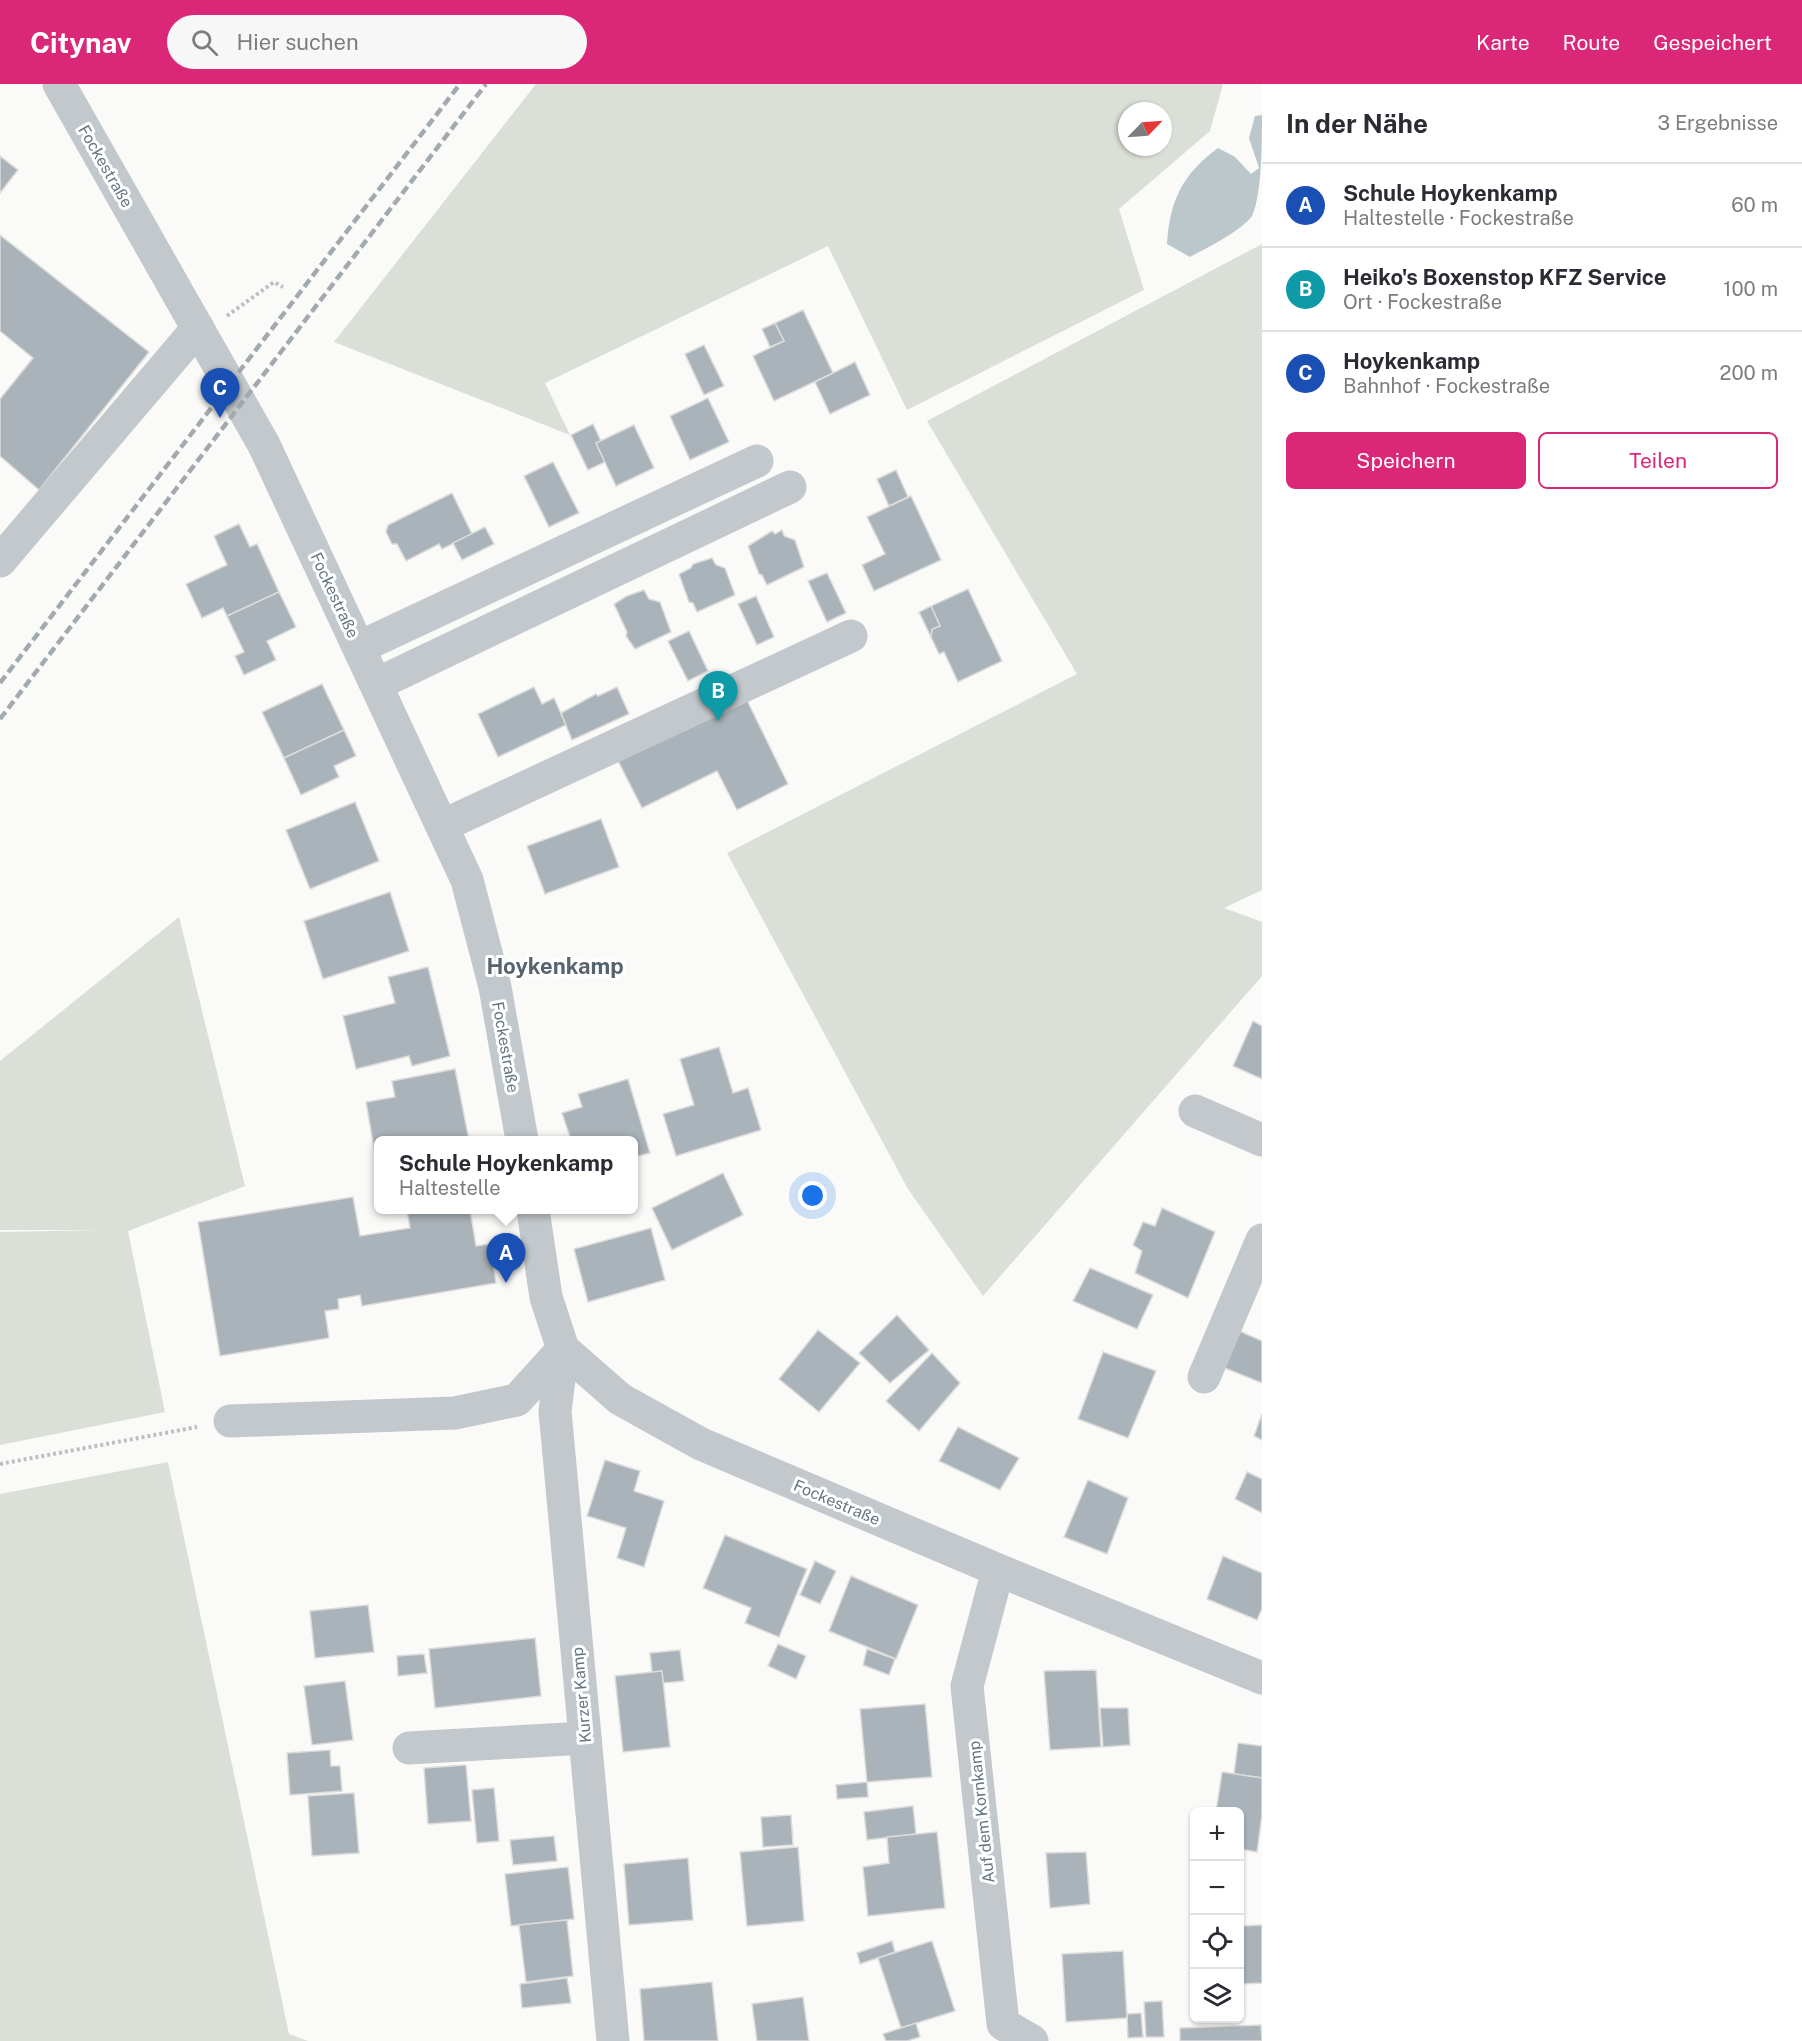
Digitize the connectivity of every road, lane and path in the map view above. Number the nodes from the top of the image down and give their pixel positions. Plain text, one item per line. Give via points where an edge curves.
1 (59, 84) edge
2 (283, 287) dead end
3 (200, 331) junction
4 (757, 461) dead end
5 (790, 488) dead end
6 (0, 561) edge
7 (851, 636) dead end
8 (360, 647) junction
9 (377, 684) junction
10 (442, 826) junction
11 (1195, 1111) dead end
12 (521, 1136) edge
13 (1262, 1140) edge
14 (534, 1214) edge
15 (1262, 1240) edge
16 (562, 1349) junction
17 (1204, 1377) dead end
18 (230, 1421) joint
19 (0, 1464) edge
20 (998, 1570) junction
21 (1262, 1678) edge
22 (585, 1738) junction
23 (409, 1748) dead end
24 (613, 2041) edge
25 (1032, 2041) edge

1 - 3 street, Fockestraße
2 - 3 path via 274,282
3 - 6 street
3 - 8 street, Fockestraße via 264,445
4 - 8 street
5 - 9 street
7 - 10 street
8 - 9 street, Fockestraße
9 - 10 street, Fockestraße
10 - 12 street, Fockestraße via 468,880 495,987
11 - 13 street
14 - 16 street via 546,1297
15 - 17 street
16 - 18 street via 517,1400 455,1413
16 - 20 street, Fockestraße via 620,1399 701,1444
16 - 22 street, Kurzer Kamp via 555,1411
18 - 19 path
20 - 21 street, Fockestraße
20 - 25 street, Auf dem Kornkamp via 967,1686 1003,2024
22 - 23 street
22 - 24 street, Kurzer Kamp

